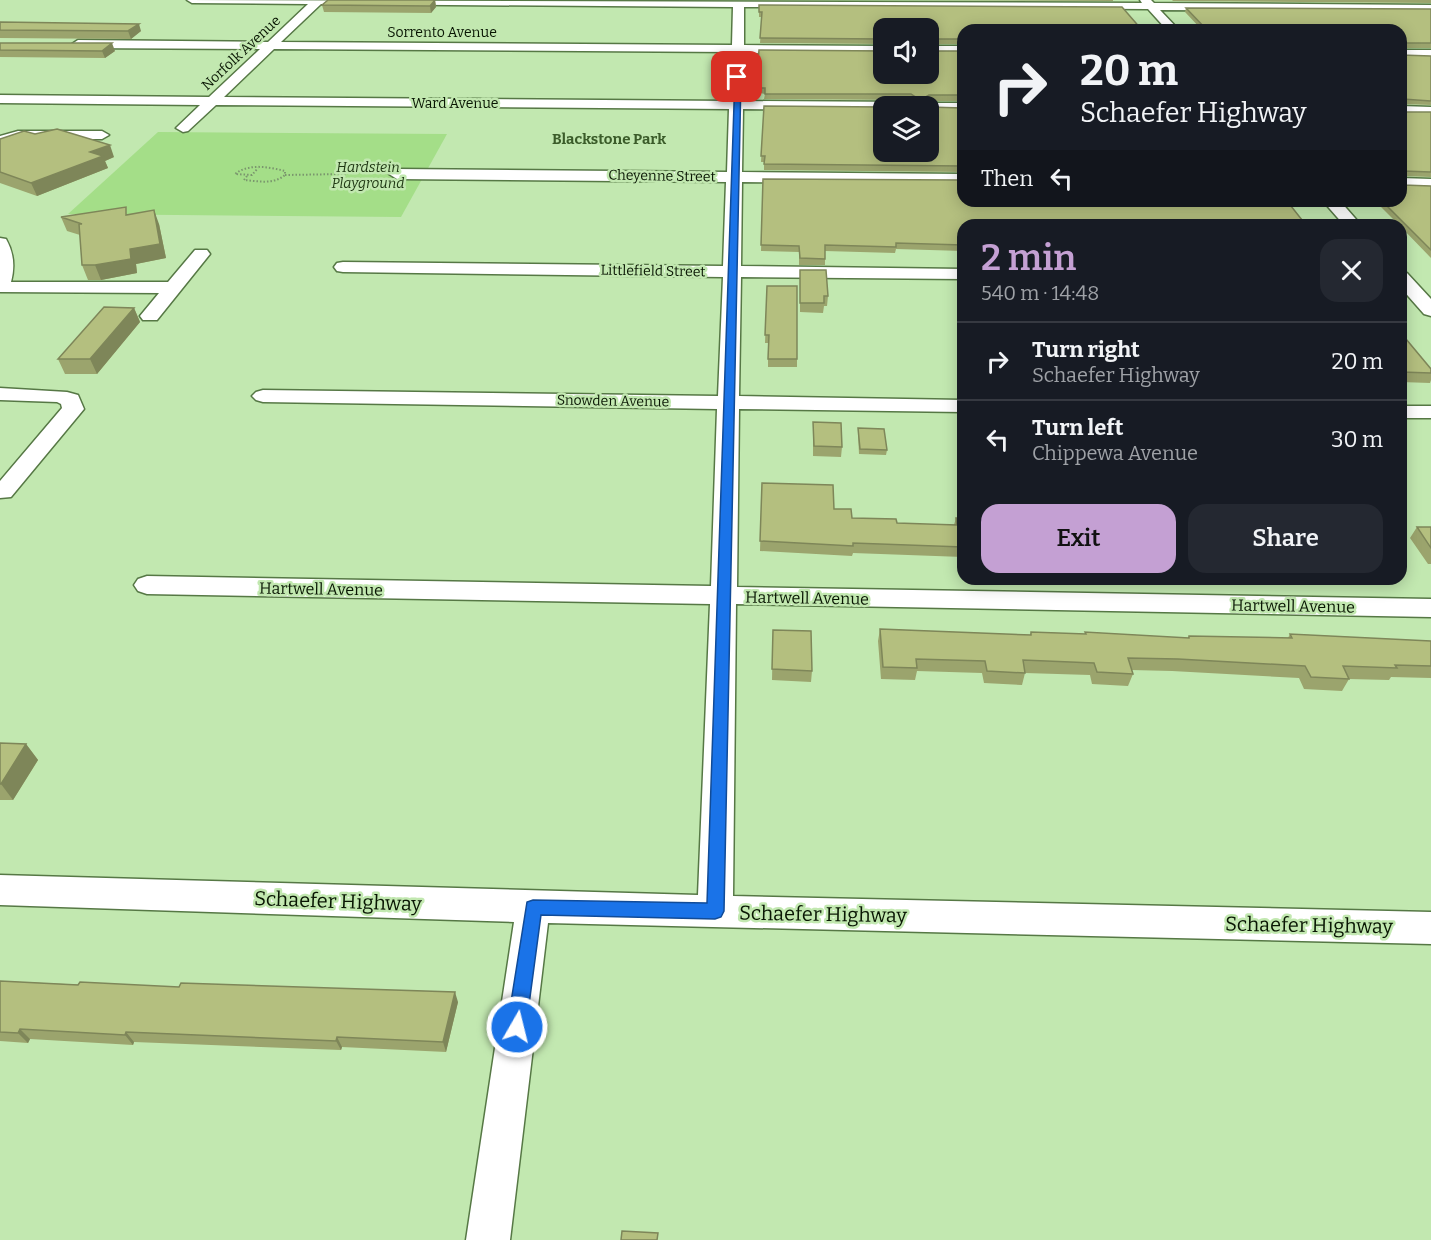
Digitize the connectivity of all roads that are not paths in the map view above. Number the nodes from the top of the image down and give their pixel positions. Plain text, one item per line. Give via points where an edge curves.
1 (192, 0) edge
2 (318, 0) edge
3 (739, 2) edge
4 (1148, 3) edge
5 (1431, 8) edge
6 (1167, 24) edge
7 (71, 44) edge
8 (271, 45) junction
9 (738, 49) junction
10 (873, 50) edge
11 (939, 50) edge
12 (957, 50) edge
13 (1407, 54) edge
14 (1431, 54) edge
15 (0, 99) edge
16 (212, 101) junction
17 (737, 105) junction
18 (873, 106) edge
19 (939, 107) edge
20 (957, 107) edge
21 (1407, 111) edge
22 (1431, 111) edge
23 (183, 128) dead end
24 (18, 135) junction
25 (102, 135) dead end
26 (0, 136) edge
27 (0, 141) edge
28 (397, 174) dead end
29 (735, 177) junction
30 (957, 179) edge
31 (1407, 183) edge
32 (1431, 184) edge
33 (1336, 207) edge
34 (1348, 219) edge
35 (0, 243) edge
36 (201, 254) dead end
37 (3, 267) edge
38 (343, 267) dead end
39 (732, 272) junction
40 (957, 274) edge
41 (1407, 278) edge
42 (1431, 279) edge
43 (1407, 284) edge
44 (0, 287) edge
45 (172, 288) junction
46 (1431, 310) edge
47 (150, 316) dead end
48 (0, 394) edge
49 (263, 396) dead end
50 (729, 403) junction
51 (957, 406) edge
52 (1407, 412) edge
53 (1431, 412) edge
54 (3, 492) dead end
55 (147, 585) dead end
56 (723, 596) junction
57 (1431, 608) edge
58 (0, 890) edge
59 (533, 908) junction
60 (715, 911) junction
61 (1431, 928) edge
62 (488, 1240) edge

1 - 2 street
2 - 3 street
2 - 8 street, Norfolk Avenue
3 - 4 street
3 - 9 street
4 - 5 street
4 - 6 street
7 - 8 street, Sorrento Avenue
8 - 9 street, Sorrento Avenue
8 - 16 street, Norfolk Avenue
9 - 10 street, Sorrento Avenue
9 - 17 street
11 - 12 street
13 - 14 street
15 - 16 street, Ward Avenue
16 - 17 street, Ward Avenue
16 - 23 street, Norfolk Avenue
17 - 18 street, Ward Avenue
17 - 29 street
19 - 20 street
21 - 22 street
24 - 25 street
24 - 26 street
24 - 27 street
28 - 29 street, Cheyenne Street
29 - 30 street, Cheyenne Street
29 - 39 street
31 - 32 street
33 - 34 street
35 - 37 street via 6,260
36 - 45 street
37 - 44 street
38 - 39 street, Littlefield Street
39 - 40 street, Littlefield Street
39 - 50 street
41 - 42 street
43 - 46 street
44 - 45 street
45 - 47 street
48 - 54 street via 60,396 70,400 73,409
49 - 50 street, Snowden Avenue
50 - 51 street, Snowden Avenue
50 - 56 street
52 - 53 street
55 - 56 street, Hartwell Avenue
56 - 57 street, Hartwell Avenue
56 - 60 street
58 - 59 street, Schaefer Highway
59 - 60 street, Schaefer Highway
59 - 62 street
60 - 61 street, Schaefer Highway

